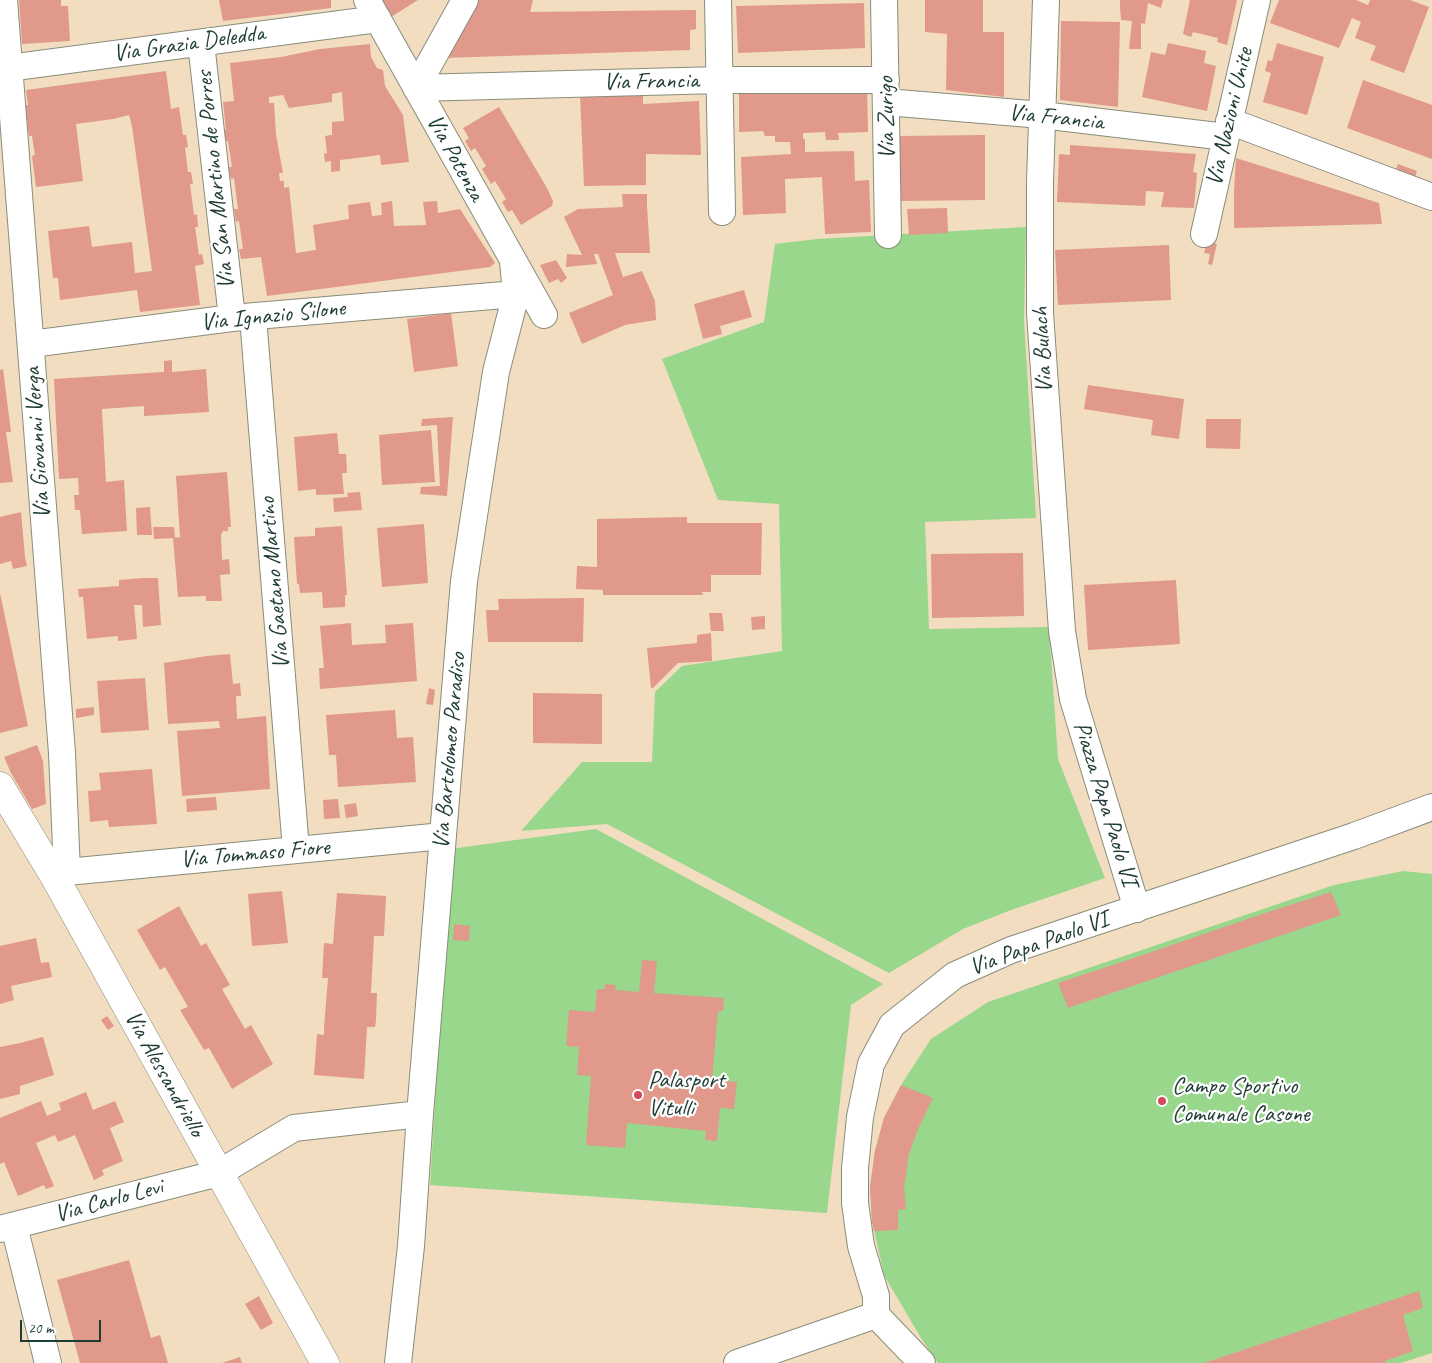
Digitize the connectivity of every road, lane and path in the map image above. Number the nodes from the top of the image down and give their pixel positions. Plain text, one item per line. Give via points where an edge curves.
1 (4, 0) edge
2 (466, 0) edge
3 (718, 0) edge
4 (884, 0) edge
5 (1046, 0) edge
6 (1256, 0) edge
7 (372, 10) edge
8 (201, 42) junction
9 (5, 68) edge
10 (720, 80) junction
11 (416, 88) junction
12 (886, 91) junction
13 (1042, 115) junction
14 (1228, 129) junction
15 (1432, 197) edge
16 (722, 212) dead end
17 (1204, 234) dead end
18 (888, 235) dead end
19 (513, 261) junction
20 (516, 294) junction
21 (544, 315) dead end
22 (242, 318) junction
23 (31, 344) junction
24 (1073, 699) joint
25 (0, 786) edge
26 (1432, 807) edge
27 (443, 836) junction
28 (296, 850) junction
29 (61, 874) junction
30 (1137, 909) junction
31 (420, 1114) junction
32 (219, 1173) junction
33 (7, 1228) edge
34 (411, 1246) junction
35 (876, 1315) junction
36 (48, 1363) edge
37 (325, 1363) edge
38 (398, 1363) edge
39 (413, 1363) edge
40 (736, 1363) edge
41 (922, 1363) edge

1 - 9 street, Via Giovanni Verga
2 - 11 street
3 - 10 street
4 - 12 street, Via Zurigo
5 - 13 street, Via Bulach
6 - 14 street, Via Nazioni Unite
7 - 8 street, Via Grazia Deledda
7 - 11 street, Via Potenza
8 - 9 street, Via Grazia Deledda
8 - 22 street, Via San Martino de Porres
9 - 23 street, Via Giovanni Verga
10 - 11 street, Via Francia
10 - 12 street, Via Francia
10 - 16 street
11 - 19 street, Via Potenza
12 - 13 street, Via Francia
12 - 18 street, Via Zurigo
13 - 14 street, Via Francia
13 - 24 street, Via Bulach via 1040,313 1062,631
14 - 15 street, Via Francia
14 - 17 street, Via Nazioni Unite
19 - 20 street, Via Bartolomeo Paradiso
19 - 21 street, Via Potenza
20 - 22 street, Via Ignazio Silone
20 - 27 street, Via Bartolomeo Paradiso via 496,372 464,581
22 - 23 street, Via Ignazio Silone
22 - 28 street, Via Gaetano Martino
23 - 29 street, Via Giovanni Verga via 62,753
24 - 30 street, Piazza Papa Paolo VI
25 - 29 street, Via Alessandriello
26 - 30 street, Via Papa Paolo VI
27 - 28 street, Via Tommaso Fiore
27 - 31 street, Via Bartolomeo Paradiso
28 - 29 street, Via Tommaso Fiore
29 - 32 street, Via Alessandriello
30 - 35 street, Via Papa Paolo VI via 1011,950 955,975 892,1025 871,1064 860,1117 855,1168 855,1203 861,1246 876,1296
31 - 32 street, Via Carlo Levi via 294,1128
31 - 34 street, Via Bartolomeo Paradiso
32 - 33 street, Via Carlo Levi
32 - 37 street, Via Alessandriello
33 - 36 street
34 - 38 street, Via Bartolomeo Paradiso
34 - 39 street, Via Bartolomeo Paradiso
35 - 40 street
35 - 41 street

